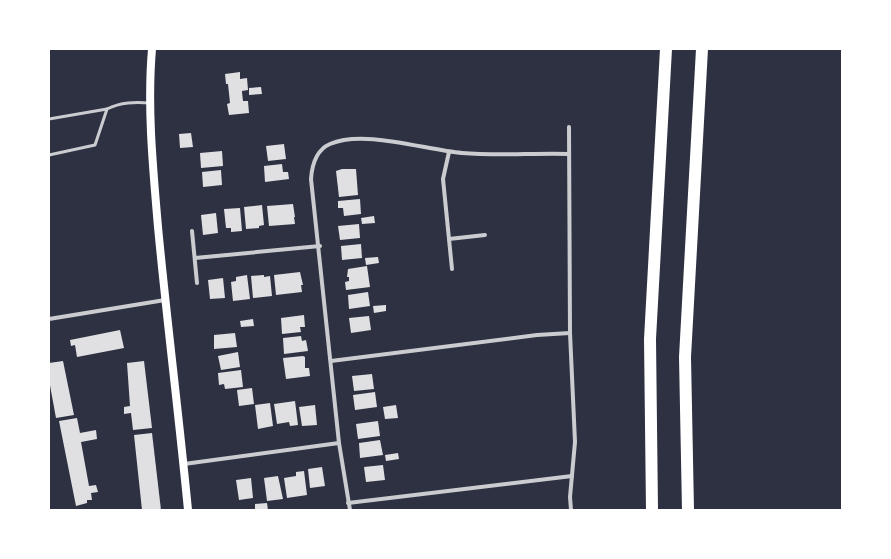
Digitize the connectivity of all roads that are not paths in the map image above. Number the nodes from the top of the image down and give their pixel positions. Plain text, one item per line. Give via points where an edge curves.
1 (152, 49) edge
2 (666, 49) edge
3 (702, 49) edge
4 (150, 102) junction
5 (107, 109) junction
6 (49, 119) edge
7 (569, 128) dead end
8 (449, 152) junction
9 (569, 154) junction
10 (49, 155) edge
11 (192, 230) dead end
12 (485, 235) dead end
13 (449, 239) junction
14 (320, 246) junction
15 (195, 258) junction
16 (452, 270) dead end
17 (198, 283) dead end
18 (165, 300) junction
19 (49, 319) edge
20 (570, 333) junction
21 (331, 361) junction
22 (339, 443) junction
23 (184, 464) junction
24 (572, 476) junction
25 (348, 503) junction
26 (188, 510) edge
27 (350, 510) edge
28 (571, 510) edge
29 (652, 510) edge
30 (688, 510) edge

1 - 4 main road
2 - 29 highway via 650,339
3 - 30 highway via 685,357
4 - 5 lane via 131,102
4 - 18 main road via 154,182
5 - 6 lane
5 - 10 lane via 94,145
7 - 9 street
8 - 9 street
8 - 13 street via 443,179
8 - 14 street via 370,139 346,140 325,146 316,157 312,172
9 - 20 street
11 - 15 street
12 - 13 street
13 - 16 street
14 - 15 street
14 - 21 street
15 - 17 street
18 - 19 street
18 - 23 main road
20 - 21 street
20 - 24 street via 575,442
21 - 22 street
22 - 23 street
22 - 25 street
23 - 26 main road
24 - 25 street
24 - 28 street
25 - 27 street

